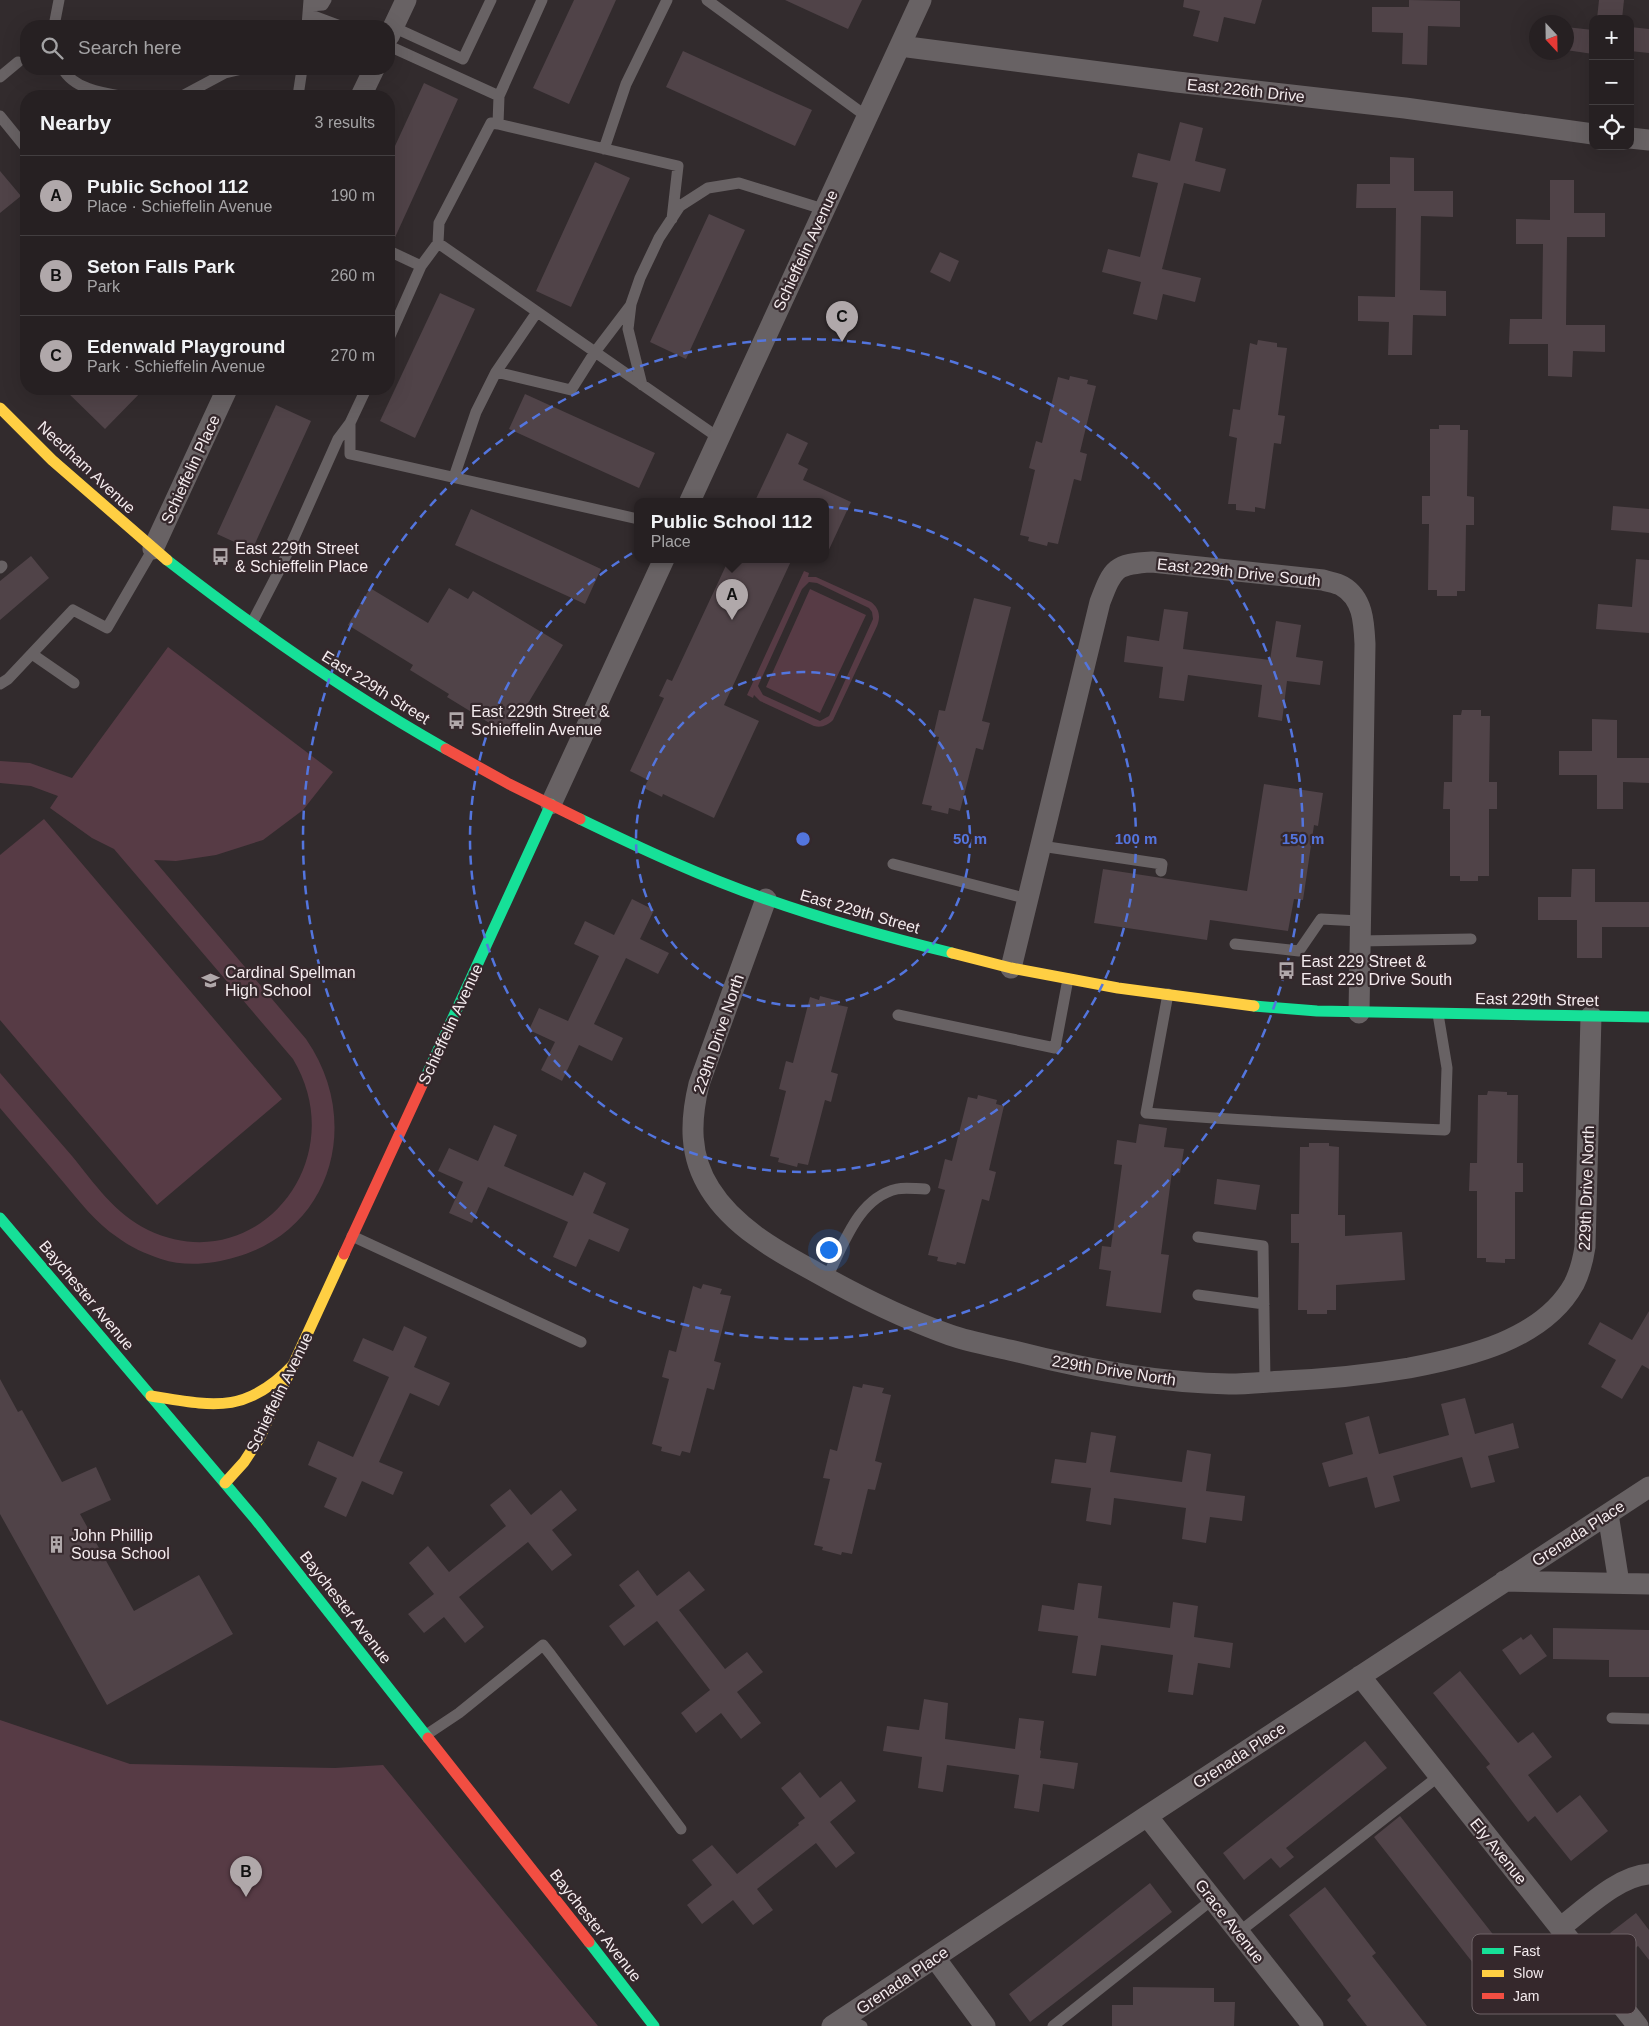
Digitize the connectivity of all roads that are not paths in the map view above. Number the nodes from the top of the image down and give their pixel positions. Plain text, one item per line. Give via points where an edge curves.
1 (59, 0) edge
2 (326, 0) edge
3 (406, 0) edge
4 (491, 0) edge
5 (542, 0) edge
6 (667, 0) edge
7 (707, 0) edge
8 (921, 0) edge
9 (309, 7) edge
10 (55, 20) edge
11 (308, 20) edge
12 (330, 20) edge
13 (395, 25) edge
14 (395, 38) edge
15 (395, 39) edge
16 (900, 46) junction
17 (18, 62) dead end
18 (69, 75) edge
19 (221, 75) edge
20 (301, 75) edge
21 (371, 75) edge
22 (0, 77) edge
23 (94, 90) edge
24 (193, 90) edge
25 (299, 90) edge
26 (364, 90) edge
27 (499, 96) junction
28 (0, 116) edge
29 (866, 116) junction
30 (498, 124) junction
31 (1589, 133) edge
32 (1634, 138) edge
33 (1649, 140) edge
34 (20, 141) edge
35 (604, 149) junction
36 (824, 209) junction
37 (672, 219) junction
38 (438, 243) junction
39 (395, 254) edge
40 (421, 266) junction
41 (631, 304) junction
42 (537, 312) junction
43 (395, 324) edge
44 (595, 352) junction
45 (496, 372) junction
46 (642, 384) junction
47 (224, 395) edge
48 (363, 395) edge
49 (0, 408) edge
50 (350, 423) junction
51 (719, 438) junction
52 (454, 477) junction
53 (691, 498) edge
54 (634, 518) edge
55 (153, 549) junction
56 (662, 563) edge
57 (252, 624) junction
58 (32, 654) junction
59 (74, 683) dead end
60 (0, 684) edge
61 (551, 804) junction
62 (1041, 846) junction
63 (893, 864) dead end
64 (1162, 871) dead end
65 (766, 899) junction
66 (1028, 899) junction
67 (1360, 931) junction
68 (1471, 939) dead end
69 (1235, 944) dead end
70 (1011, 968) junction
71 (1068, 979) junction
72 (1168, 994) junction
73 (1359, 1013) junction
74 (1438, 1014) junction
75 (898, 1015) dead end
76 (1591, 1016) junction
77 (1649, 1017) edge
78 (925, 1189) dead end
79 (0, 1218) edge
80 (352, 1236) junction
81 (1198, 1237) dead end
82 (826, 1279) junction
83 (1198, 1295) dead end
84 (1264, 1304) junction
85 (581, 1342) dead end
86 (294, 1364) junction
87 (1265, 1382) junction
88 (151, 1396) junction
89 (225, 1483) junction
90 (1649, 1487) edge
91 (1608, 1514) junction
92 (1504, 1581) junction
93 (1619, 1583) junction
94 (1649, 1584) edge
95 (1360, 1676) junction
96 (1612, 1718) dead end
97 (1649, 1719) edge
98 (426, 1735) junction
99 (1439, 1776) junction
100 (1147, 1816) junction
101 (681, 1829) dead end
102 (1649, 1874) edge
103 (1213, 1899) junction
104 (1561, 1928) junction
105 (1239, 1932) junction
106 (1566, 1934) edge
107 (935, 1958) junction
108 (1629, 2014) edge
109 (846, 2023) edge
110 (654, 2026) edge
111 (985, 2026) edge
112 (1053, 2026) edge
113 (1313, 2026) edge
114 (1638, 2026) edge

1 - 10 lane
2 - 9 lane via 323,4
3 - 13 street
4 - 14 lane via 463,59
5 - 27 lane
6 - 35 lane via 626,84
7 - 29 lane
8 - 16 street, Schieffelin Avenue
9 - 11 lane
9 - 12 lane
15 - 27 lane
16 - 29 street, Schieffelin Avenue
16 - 31 street, East 226th Drive
17 - 22 lane
18 - 23 lane via 75,82
19 - 24 lane
20 - 25 lane
21 - 26 street
27 - 30 lane
28 - 34 lane
29 - 36 street, Schieffelin Avenue
30 - 35 lane
30 - 38 lane via 491,124 439,223
32 - 33 street
35 - 37 lane via 678,166
36 - 37 lane via 739,183 708,188 680,206
36 - 51 street, Schieffelin Avenue
37 - 41 lane via 659,238
38 - 40 lane
38 - 42 lane
39 - 40 lane
40 - 43 lane
41 - 44 lane
41 - 46 lane via 628,329
42 - 44 lane
42 - 45 lane
44 - 45 lane via 572,390
44 - 46 lane
45 - 52 lane via 476,412
46 - 51 lane
47 - 55 street, Schieffelin Place
48 - 50 lane
49 - 55 street, Needham Avenue via 52,460
50 - 52 lane via 350,454
50 - 57 lane via 338,439
51 - 53 street, Schieffelin Avenue
52 - 54 lane
55 - 57 street, East 229th Street
55 - 58 lane via 106,628 73,610
56 - 61 street, Schieffelin Avenue
57 - 61 street, East 229th Street via 407,727
58 - 59 lane
58 - 60 lane
61 - 65 street, East 229th Street via 680,866
61 - 80 street, Schieffelin Avenue
62 - 64 lane via 1162,864
62 - 66 street, East 229th Drive South
62 - 67 street, East 229th Drive South via 1100,602 1110,576 1120,566 1152,562 1323,580 1342,586 1354,596 1364,622
63 - 66 lane
65 - 70 street, East 229th Street via 907,942
65 - 82 street, 229th Drive North via 699,1084 693,1110 693,1138 699,1166 723,1208 793,1261
66 - 70 street, East 229th Drive South
67 - 68 lane
67 - 69 lane via 1321,919 1299,951
67 - 73 street, East 229th Drive South
70 - 71 street, East 229th Street
71 - 72 street, East 229th Street
71 - 75 lane via 1055,1048
72 - 73 street, East 229th Street via 1255,1006
72 - 74 lane via 1146,1112 1220,1119 1445,1130 1447,1068
73 - 74 street, East 229th Street
74 - 76 street, East 229th Street
76 - 77 street, East 229th Street
76 - 87 street, 229th Drive North via 1586,1247 1581,1267 1566,1296 1527,1330 1483,1350 1370,1375
78 - 82 lane via 897,1189 861,1212
79 - 88 street, Baychester Avenue
80 - 85 lane
80 - 86 street, Schieffelin Avenue
81 - 84 lane via 1263,1246
82 - 87 street, 229th Drive North via 878,1305 952,1335 1040,1358 1161,1380 1231,1384
83 - 84 lane
84 - 87 lane
86 - 88 street via 258,1393 226,1403 206,1404
86 - 89 street, Schieffelin Avenue via 254,1447
88 - 89 street, Baychester Avenue
89 - 98 street, Baychester Avenue
90 - 91 street, Grenada Place
91 - 92 street, Grenada Place
91 - 93 street
92 - 93 street
92 - 95 street, Grenada Place
93 - 94 street
95 - 99 street, Ely Avenue
95 - 100 street, Grenada Place
96 - 97 lane
98 - 101 lane via 543,1645
98 - 110 street, Baychester Avenue
99 - 104 street, Ely Avenue
99 - 105 lane
100 - 103 street, Grace Avenue
100 - 107 street, Grenada Place
102 - 104 street via 1621,1882
103 - 105 street, Grace Avenue
103 - 112 lane
104 - 106 street, Ely Avenue
105 - 113 street, Grace Avenue
107 - 109 street, Grenada Place
107 - 111 street
108 - 114 street, Ely Avenue

